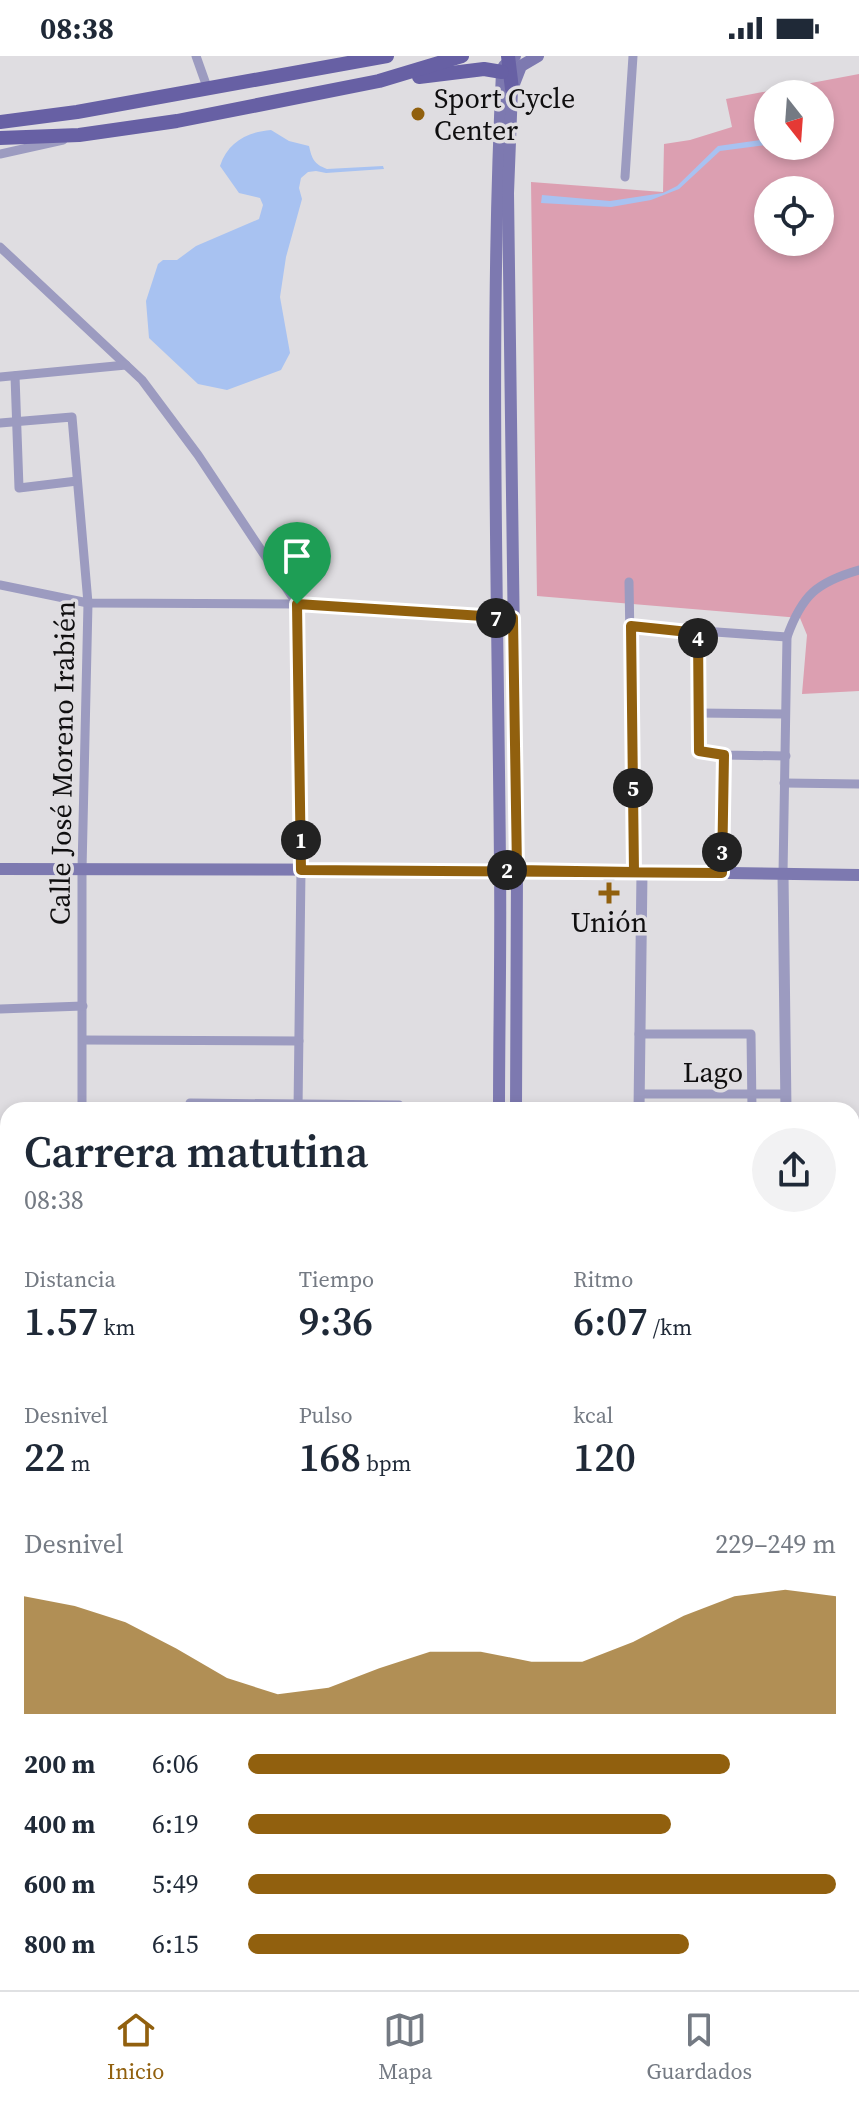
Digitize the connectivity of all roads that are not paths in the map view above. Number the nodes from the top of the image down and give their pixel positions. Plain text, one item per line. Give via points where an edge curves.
1 (196, 56) edge
2 (387, 56) edge
3 (462, 56) edge
4 (538, 56) edge
5 (633, 56) edge
6 (511, 62) edge
7 (379, 81) junction
8 (207, 87) junction
9 (512, 89) joint
10 (77, 112) junction
11 (0, 122) edge
12 (79, 135) junction
13 (19, 136) junction
14 (0, 140) edge
15 (0, 154) edge
16 (625, 177) dead end
17 (0, 247) edge
18 (126, 365) junction
19 (15, 376) junction
20 (0, 377) edge
21 (16, 421) junction
22 (0, 423) edge
23 (77, 481) junction
24 (859, 570) edge
25 (629, 582) dead end
26 (0, 585) edge
27 (88, 603) junction
28 (297, 604) junction
29 (497, 618) junction
30 (513, 618) junction
31 (631, 626) junction
32 (698, 633) junction
33 (787, 637) junction
34 (698, 713) junction
35 (785, 714) junction
36 (724, 755) junction
37 (786, 756) junction
38 (784, 783) junction
39 (859, 784) edge
40 (0, 869) edge
41 (82, 870) junction
42 (301, 870) junction
43 (500, 870) junction
44 (517, 870) junction
45 (638, 872) junction
46 (722, 873) junction
47 (783, 874) junction
48 (859, 875) edge
49 (83, 1006) junction
50 (0, 1009) edge
51 (639, 1034) junction
52 (83, 1040) junction
53 (299, 1041) junction
54 (639, 1094) junction
55 (751, 1094) junction
56 (786, 1094) junction
57 (82, 1102) edge
58 (298, 1102) edge
59 (499, 1102) edge
60 (516, 1102) edge
61 (639, 1102) edge
62 (752, 1102) edge
63 (786, 1102) edge

1 - 8 street
2 - 8 main road
3 - 7 main road
4 - 6 main road
5 - 16 street
6 - 7 main road
6 - 9 main road
6 - 29 main road via 496,190
7 - 12 main road
8 - 10 main road
9 - 30 main road via 508,193
10 - 11 main road
10 - 13 main road
12 - 13 main road
12 - 15 street
13 - 14 main road
17 - 18 street
18 - 19 street
18 - 28 street via 198,455
19 - 20 street
19 - 21 street
21 - 22 street
21 - 23 street, Calle José Moreno Irabién via 72,417
21 - 23 street via 19,488
23 - 27 street, Calle José Moreno Irabién
24 - 33 street via 821,585 796,610
25 - 31 street
26 - 27 street
27 - 28 street
27 - 41 street, Calle José Moreno Irabién
28 - 29 street
28 - 42 street
29 - 30 street
29 - 43 main road
30 - 44 main road
31 - 32 street
31 - 45 street
32 - 33 street
32 - 34 street
33 - 35 street
34 - 35 street
34 - 36 street via 699,751
35 - 37 street
36 - 37 street
36 - 46 street
37 - 38 street
38 - 39 street
38 - 47 street
40 - 41 main road
41 - 42 main road
41 - 49 street, Calle José Moreno Irabién
42 - 43 main road
42 - 53 street
43 - 44 main road
43 - 59 main road
44 - 45 main road
44 - 60 main road
45 - 46 main road
45 - 51 street
46 - 47 main road
47 - 48 main road
47 - 56 street
49 - 50 street
49 - 52 street, Calle José Moreno Irabién
51 - 54 street
51 - 55 street via 751,1034
52 - 53 street
52 - 57 street, Calle José Moreno Irabién
53 - 58 street
54 - 55 street, Lago
54 - 61 street
55 - 56 street, Lago
55 - 62 street
56 - 63 street

